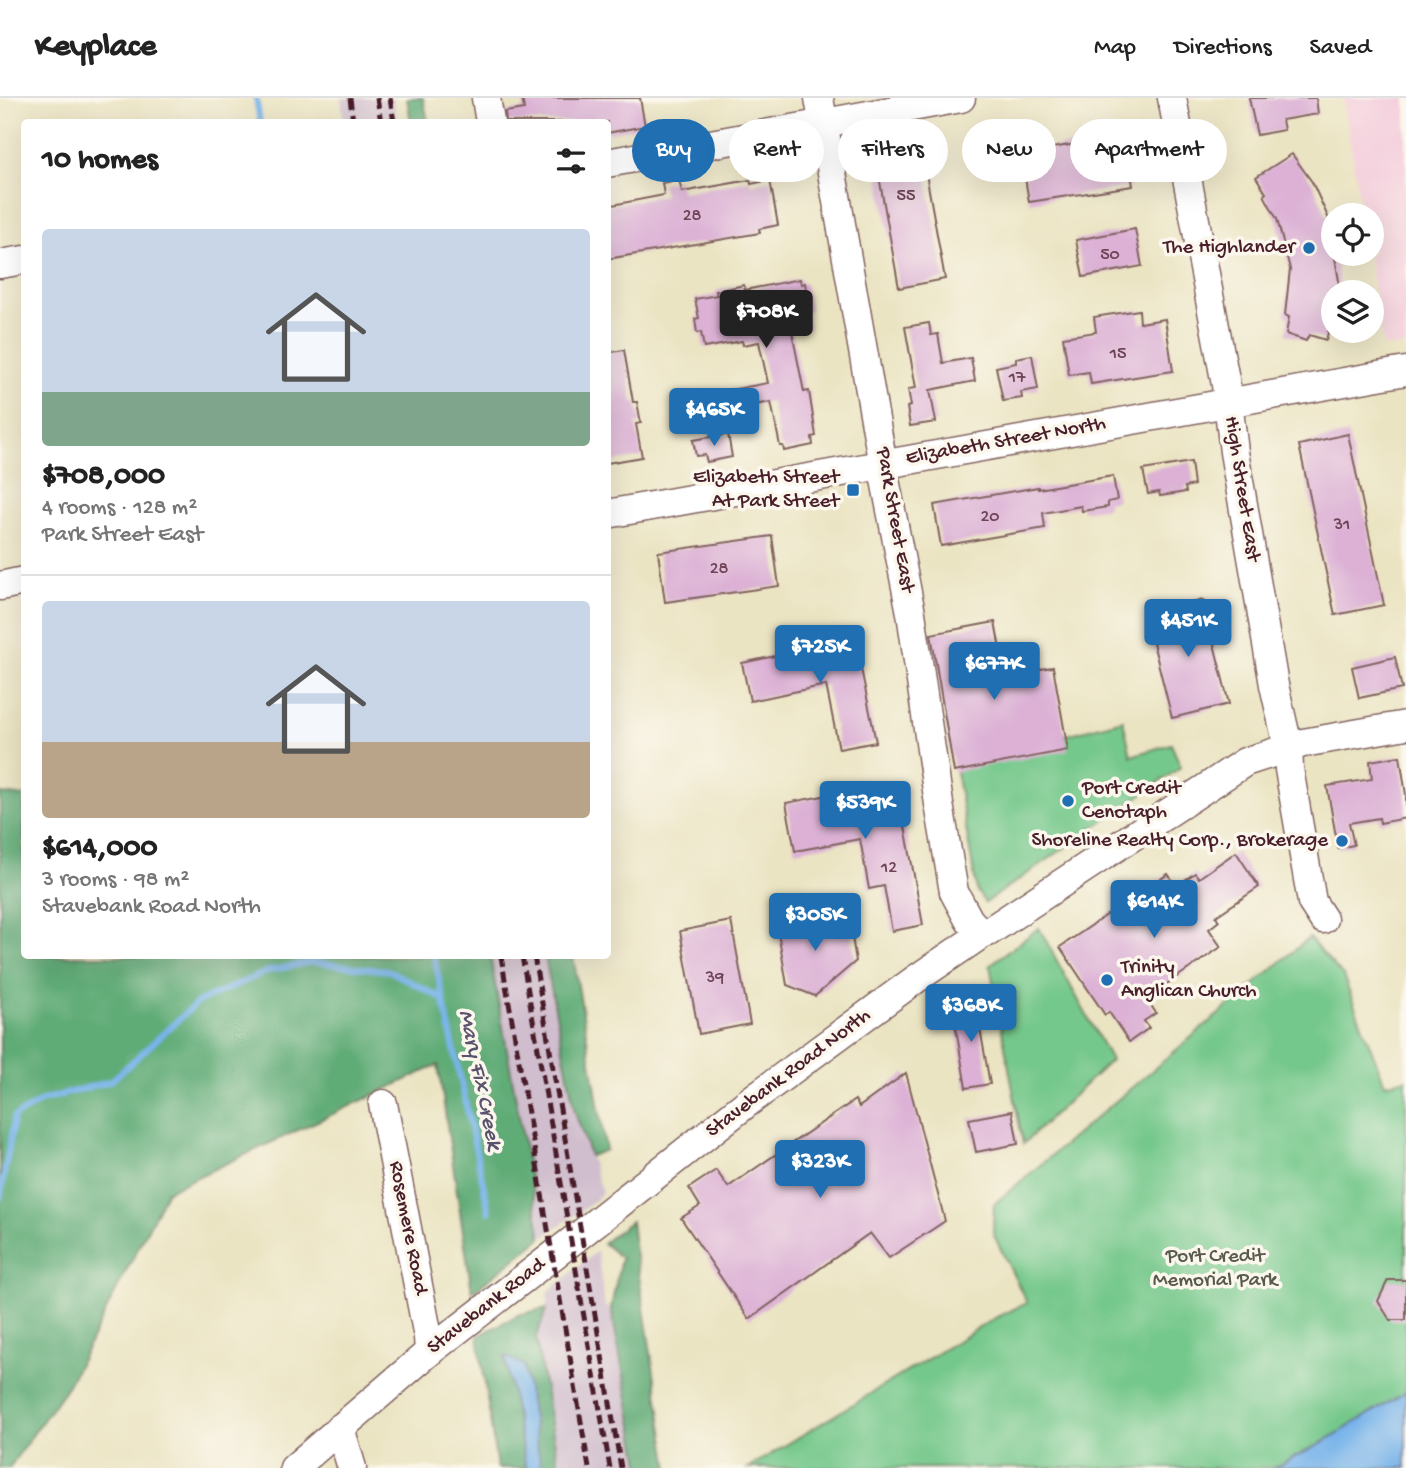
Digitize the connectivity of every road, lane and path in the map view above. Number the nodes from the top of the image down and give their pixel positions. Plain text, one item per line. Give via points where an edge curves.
1 (485, 98) edge
2 (961, 98) edge
3 (1172, 98) edge
4 (821, 111) edge
5 (489, 119) edge
6 (611, 162) edge
7 (21, 260) edge
8 (0, 264) edge
9 (1406, 371) edge
10 (1227, 403) junction
11 (882, 464) junction
12 (611, 513) edge
13 (21, 582) edge
14 (0, 586) edge
15 (1406, 725) edge
16 (1288, 746) junction
17 (1322, 919) dead end
18 (982, 934) junction
19 (383, 1104) dead end
20 (685, 1153) joint
21 (429, 1352) junction
22 (340, 1428) junction
23 (294, 1468) edge
24 (352, 1468) edge

1 - 5 street
2 - 4 street
3 - 10 street, High Street East
4 - 6 street
4 - 11 street, Park Street East
7 - 8 street
9 - 10 street, Elizabeth Street North
10 - 11 street, Elizabeth Street North
10 - 16 street, High Street East
11 - 12 street, Elizabeth Street North
11 - 18 street, Park Street East via 911,613 954,892
13 - 14 street
15 - 16 street, Stavebank Road North
16 - 17 street, High Street East via 1312,902
16 - 18 street, Stavebank Road North via 1245,762
18 - 20 street, Stavebank Road North
19 - 21 street, Rosemere Road
20 - 21 street, Stavebank Road
21 - 22 street, Stavebank Road
22 - 23 street, Stavebank Road
22 - 24 street

